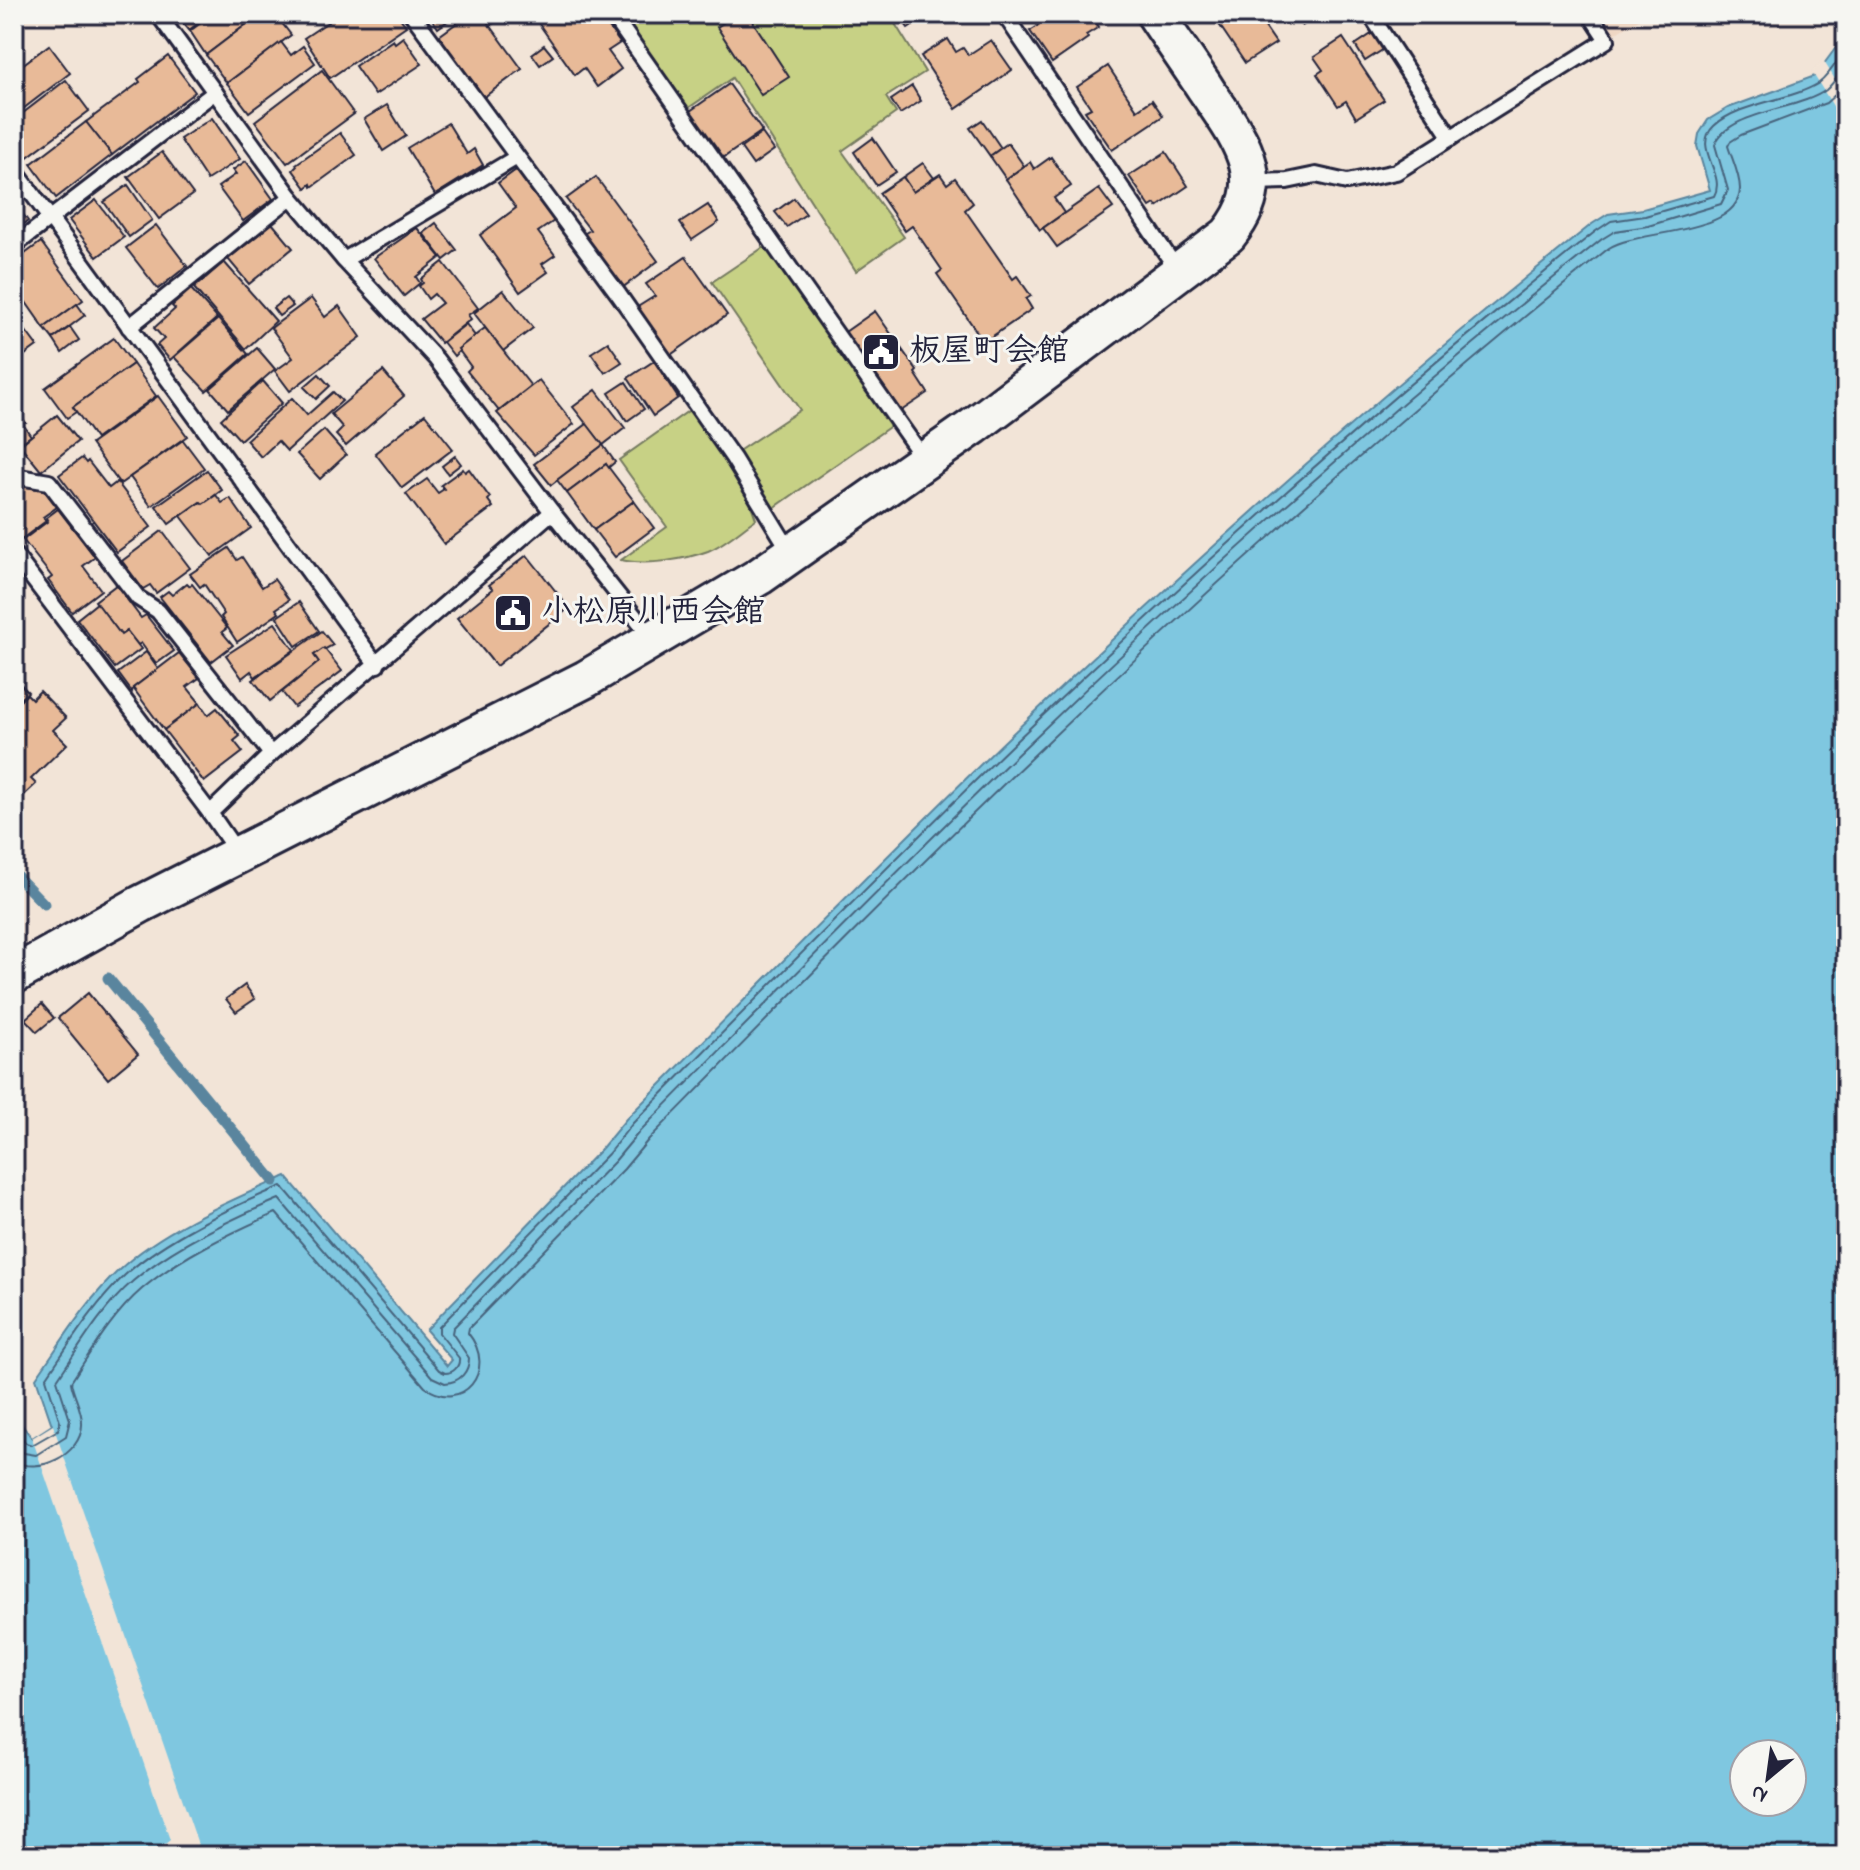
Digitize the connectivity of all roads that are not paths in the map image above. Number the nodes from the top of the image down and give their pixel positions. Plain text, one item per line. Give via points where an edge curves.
1 (158, 14) edge
2 (412, 14) edge
3 (612, 14) edge
4 (1004, 14) edge
5 (1155, 14) edge
6 (1370, 14) edge
7 (1590, 14) edge
8 (215, 92) junction
9 (1451, 138) junction
10 (517, 157) junction
11 (14, 169) edge
12 (1250, 182) junction
13 (291, 197) junction
14 (50, 220) junction
15 (14, 246) edge
16 (344, 260) junction
17 (1178, 272) junction
18 (129, 327) junction
19 (925, 461) junction
20 (14, 476) edge
21 (552, 512) junction
22 (14, 554) edge
23 (792, 555) junction
24 (654, 639) junction
25 (377, 665) junction
26 (271, 754) junction
27 (210, 813) junction
28 (239, 855) junction
29 (14, 975) edge

1 - 8 lane
2 - 10 lane
3 - 19 lane
4 - 17 lane
5 - 12 street via 1243,146
6 - 9 lane
7 - 9 lane via 1607,40
8 - 13 lane
8 - 14 lane
9 - 12 lane via 1396,172 1347,182 1316,175
10 - 16 lane
10 - 23 lane via 733,458
11 - 14 lane
12 - 17 street via 1246,207 1233,229
13 - 16 lane
13 - 18 lane
14 - 15 lane
14 - 18 lane
16 - 21 lane via 436,359
17 - 19 street
18 - 25 lane
19 - 23 street
20 - 26 lane via 49,482 138,598 158,611
21 - 24 lane
21 - 25 lane
22 - 27 lane
23 - 24 street
24 - 28 street via 546,700
25 - 26 lane
26 - 27 lane
27 - 28 lane
28 - 29 street

